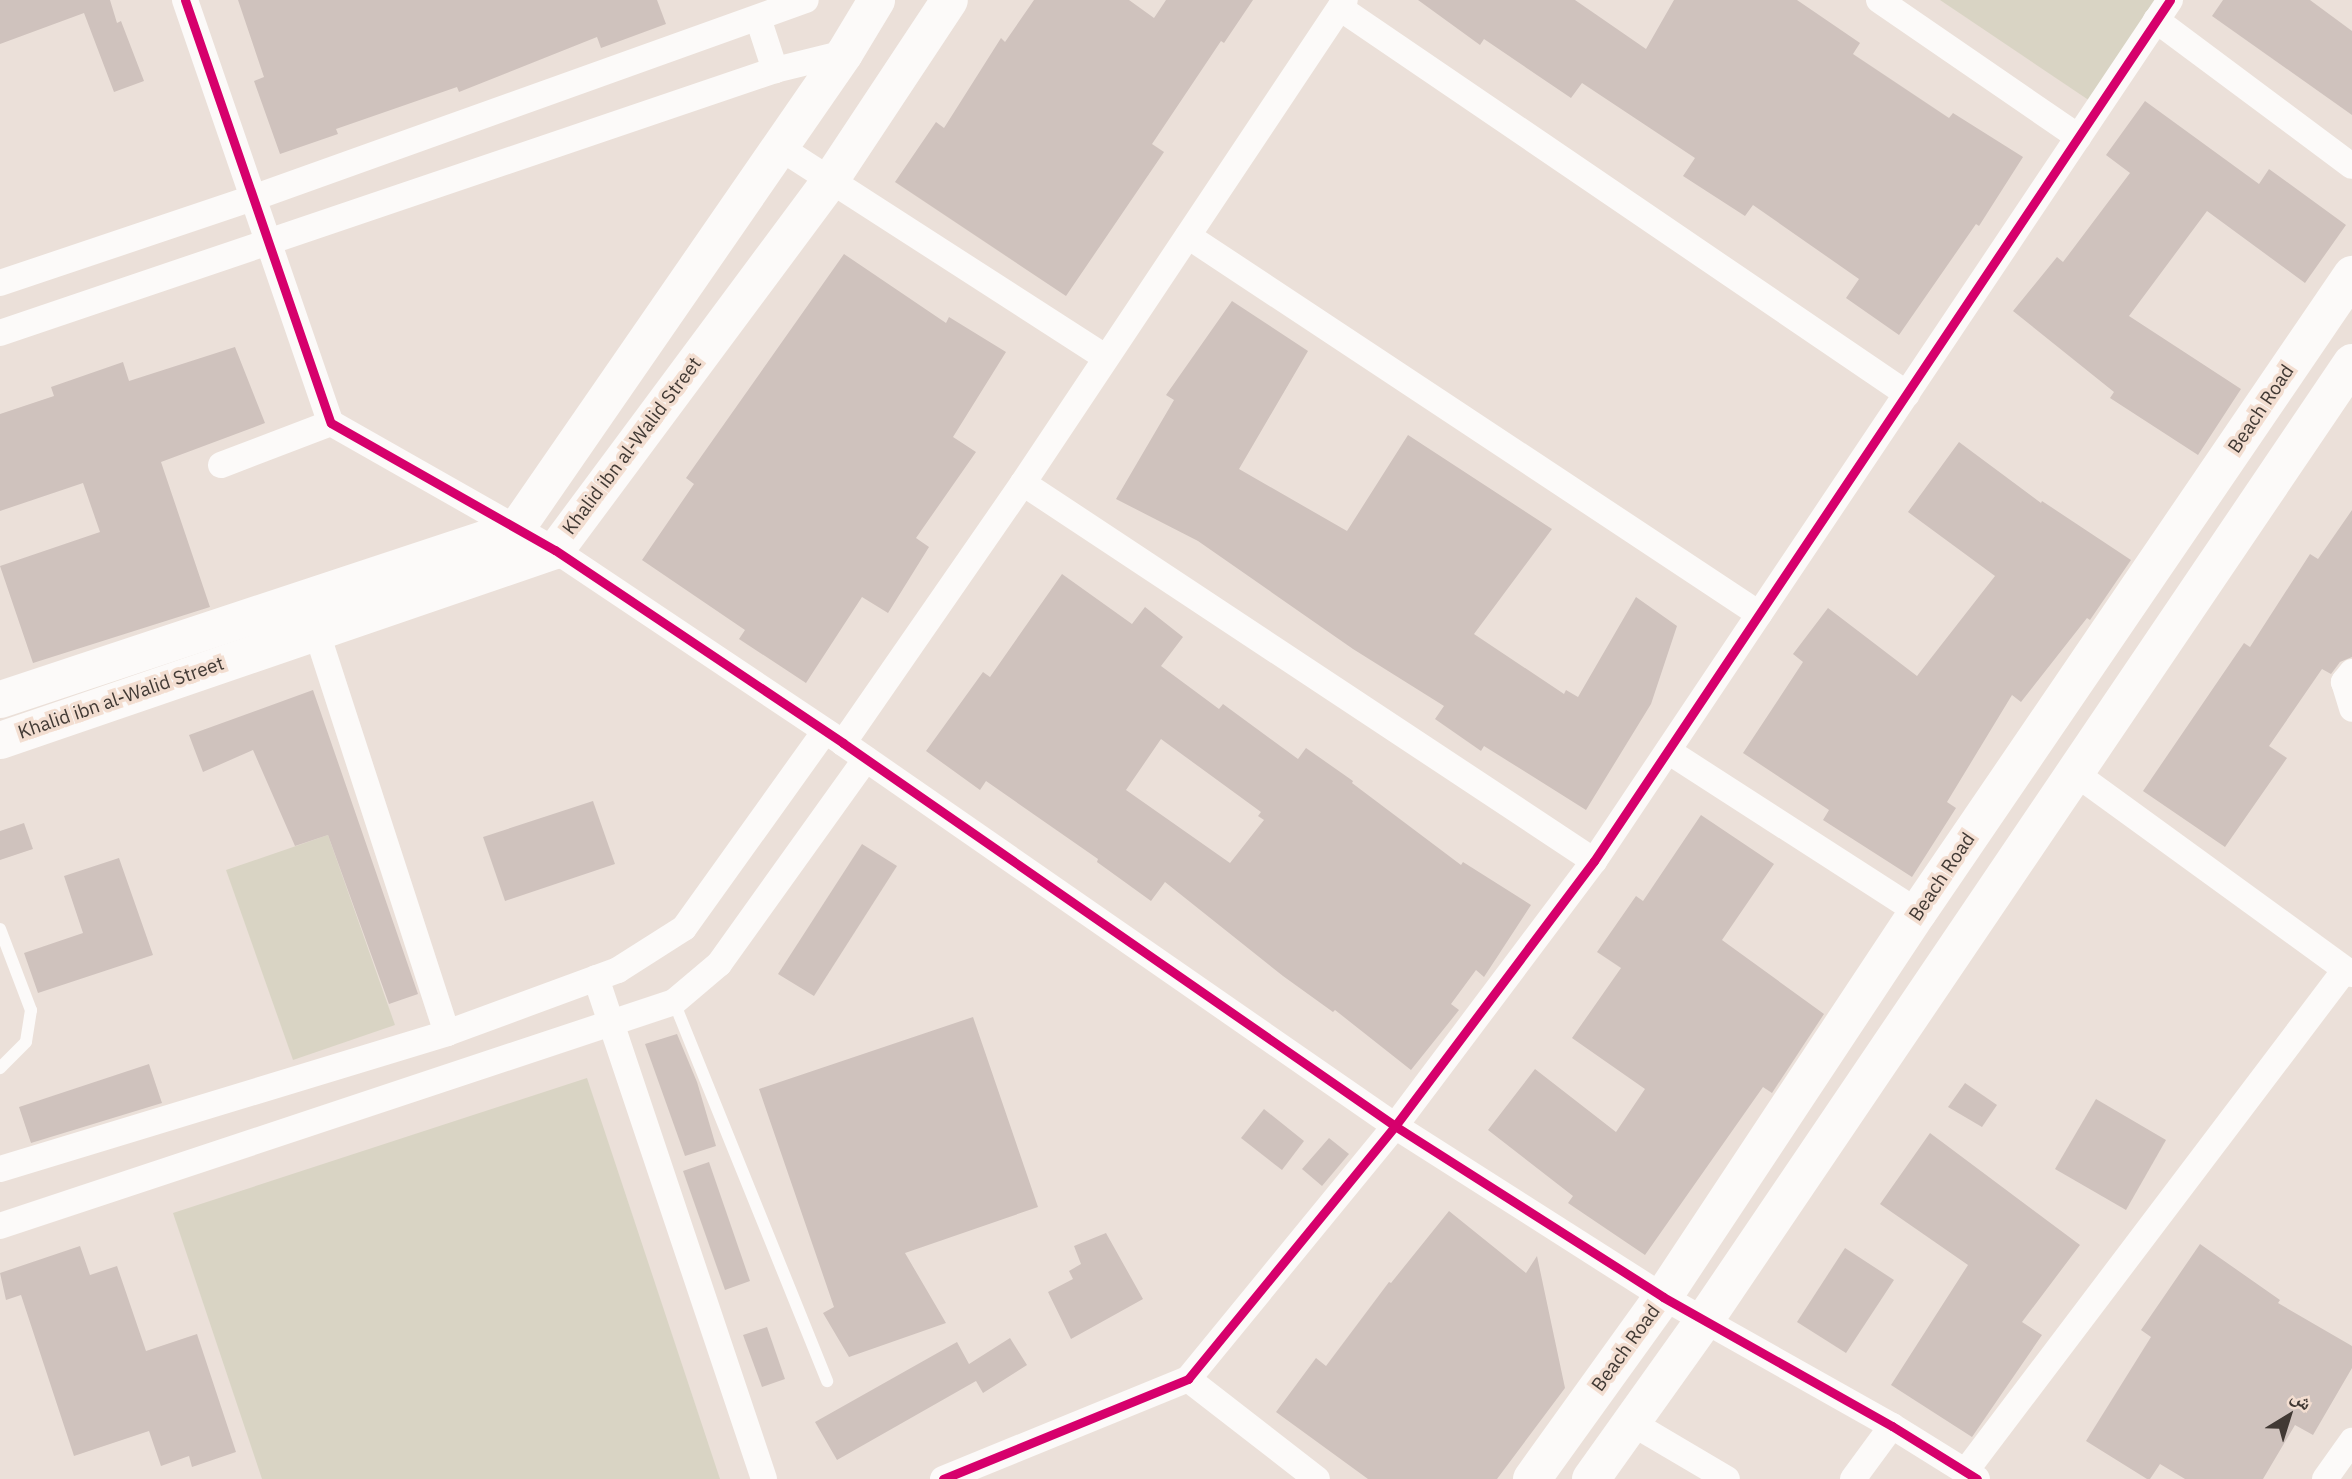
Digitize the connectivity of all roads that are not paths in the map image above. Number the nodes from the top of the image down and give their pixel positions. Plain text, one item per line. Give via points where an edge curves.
1 (184, 0) edge
2 (806, 0) edge
3 (876, 0) edge
4 (949, 0) edge
5 (1879, 0) edge
6 (1343, 4) edge
7 (2162, 10) edge
8 (758, 18) junction
9 (844, 53) junction
10 (775, 70) junction
11 (2078, 137) junction
12 (779, 147) junction
13 (2352, 166) edge
14 (829, 181) junction
15 (253, 198) junction
16 (1188, 236) junction
17 (269, 242) junction
18 (2352, 275) edge
19 (0, 283) edge
20 (0, 333) edge
21 (1106, 358) junction
22 (2352, 363) edge
23 (1906, 394) junction
24 (331, 423) junction
25 (221, 465) dead end
26 (1023, 483) junction
27 (516, 528) junction
28 (555, 550) junction
29 (1759, 614) junction
30 (316, 630) junction
31 (2352, 672) edge
32 (0, 699) edge
33 (2352, 709) edge
34 (834, 737) junction
35 (0, 740) edge
36 (1668, 751) junction
37 (866, 759) junction
38 (2075, 773) junction
39 (1594, 861) junction
40 (1918, 912) junction
41 (0, 929) edge
42 (2348, 972) edge
43 (596, 978) junction
44 (674, 1002) junction
45 (611, 1025) junction
46 (447, 1033) junction
47 (0, 1068) edge
48 (1395, 1126) junction
49 (0, 1169) edge
50 (0, 1226) edge
51 (1663, 1297) junction
52 (1706, 1318) junction
53 (1188, 1379) junction
54 (827, 1381) dead end
55 (1632, 1423) junction
56 (1892, 1426) junction
57 (2352, 1441) edge
58 (1971, 1475) edge
59 (764, 1479) edge
60 (943, 1479) edge
61 (1317, 1479) edge
62 (1532, 1479) edge
63 (1591, 1479) edge
64 (1727, 1479) edge
65 (1853, 1479) edge
66 (2325, 1479) edge

1 - 15 street
2 - 8 street
3 - 9 street
4 - 14 street, Khalid ibn al-Walid Street
5 - 11 street
6 - 16 street
6 - 23 street
7 - 11 street
7 - 13 street
8 - 10 street
8 - 15 street
9 - 10 street
9 - 12 street
10 - 17 street
11 - 23 street
12 - 14 street
12 - 27 street
14 - 21 street
14 - 28 street, Khalid ibn al-Walid Street
15 - 17 street
15 - 19 street
16 - 21 street
16 - 29 street
17 - 20 street
17 - 24 street
18 - 40 main road, Beach Road
21 - 26 street
22 - 38 main road
23 - 29 street
24 - 25 street
24 - 27 street
26 - 34 street
26 - 39 street
27 - 28 street
27 - 32 street, Khalid ibn al-Walid Street
28 - 30 street, Khalid ibn al-Walid Street
28 - 34 street
29 - 36 street
30 - 35 street, Khalid ibn al-Walid Street
30 - 46 street
31 - 33 street via 2344,682
34 - 37 street
34 - 43 street via 684,928 618,970
36 - 39 street
36 - 40 street
37 - 44 street via 719,964
37 - 48 street
38 - 42 street
38 - 52 main road
39 - 48 street
40 - 51 main road, Beach Road
41 - 47 lane via 31,1010 26,1042
42 - 58 street
43 - 45 street
43 - 46 street
44 - 45 street
44 - 54 lane
45 - 50 street
45 - 59 street
46 - 49 street
48 - 51 street
48 - 53 street
51 - 52 street
51 - 62 main road, Beach Road
52 - 55 main road
52 - 56 street
53 - 60 street
53 - 61 street
55 - 63 main road
55 - 64 street
56 - 58 street
56 - 65 street
57 - 66 street

